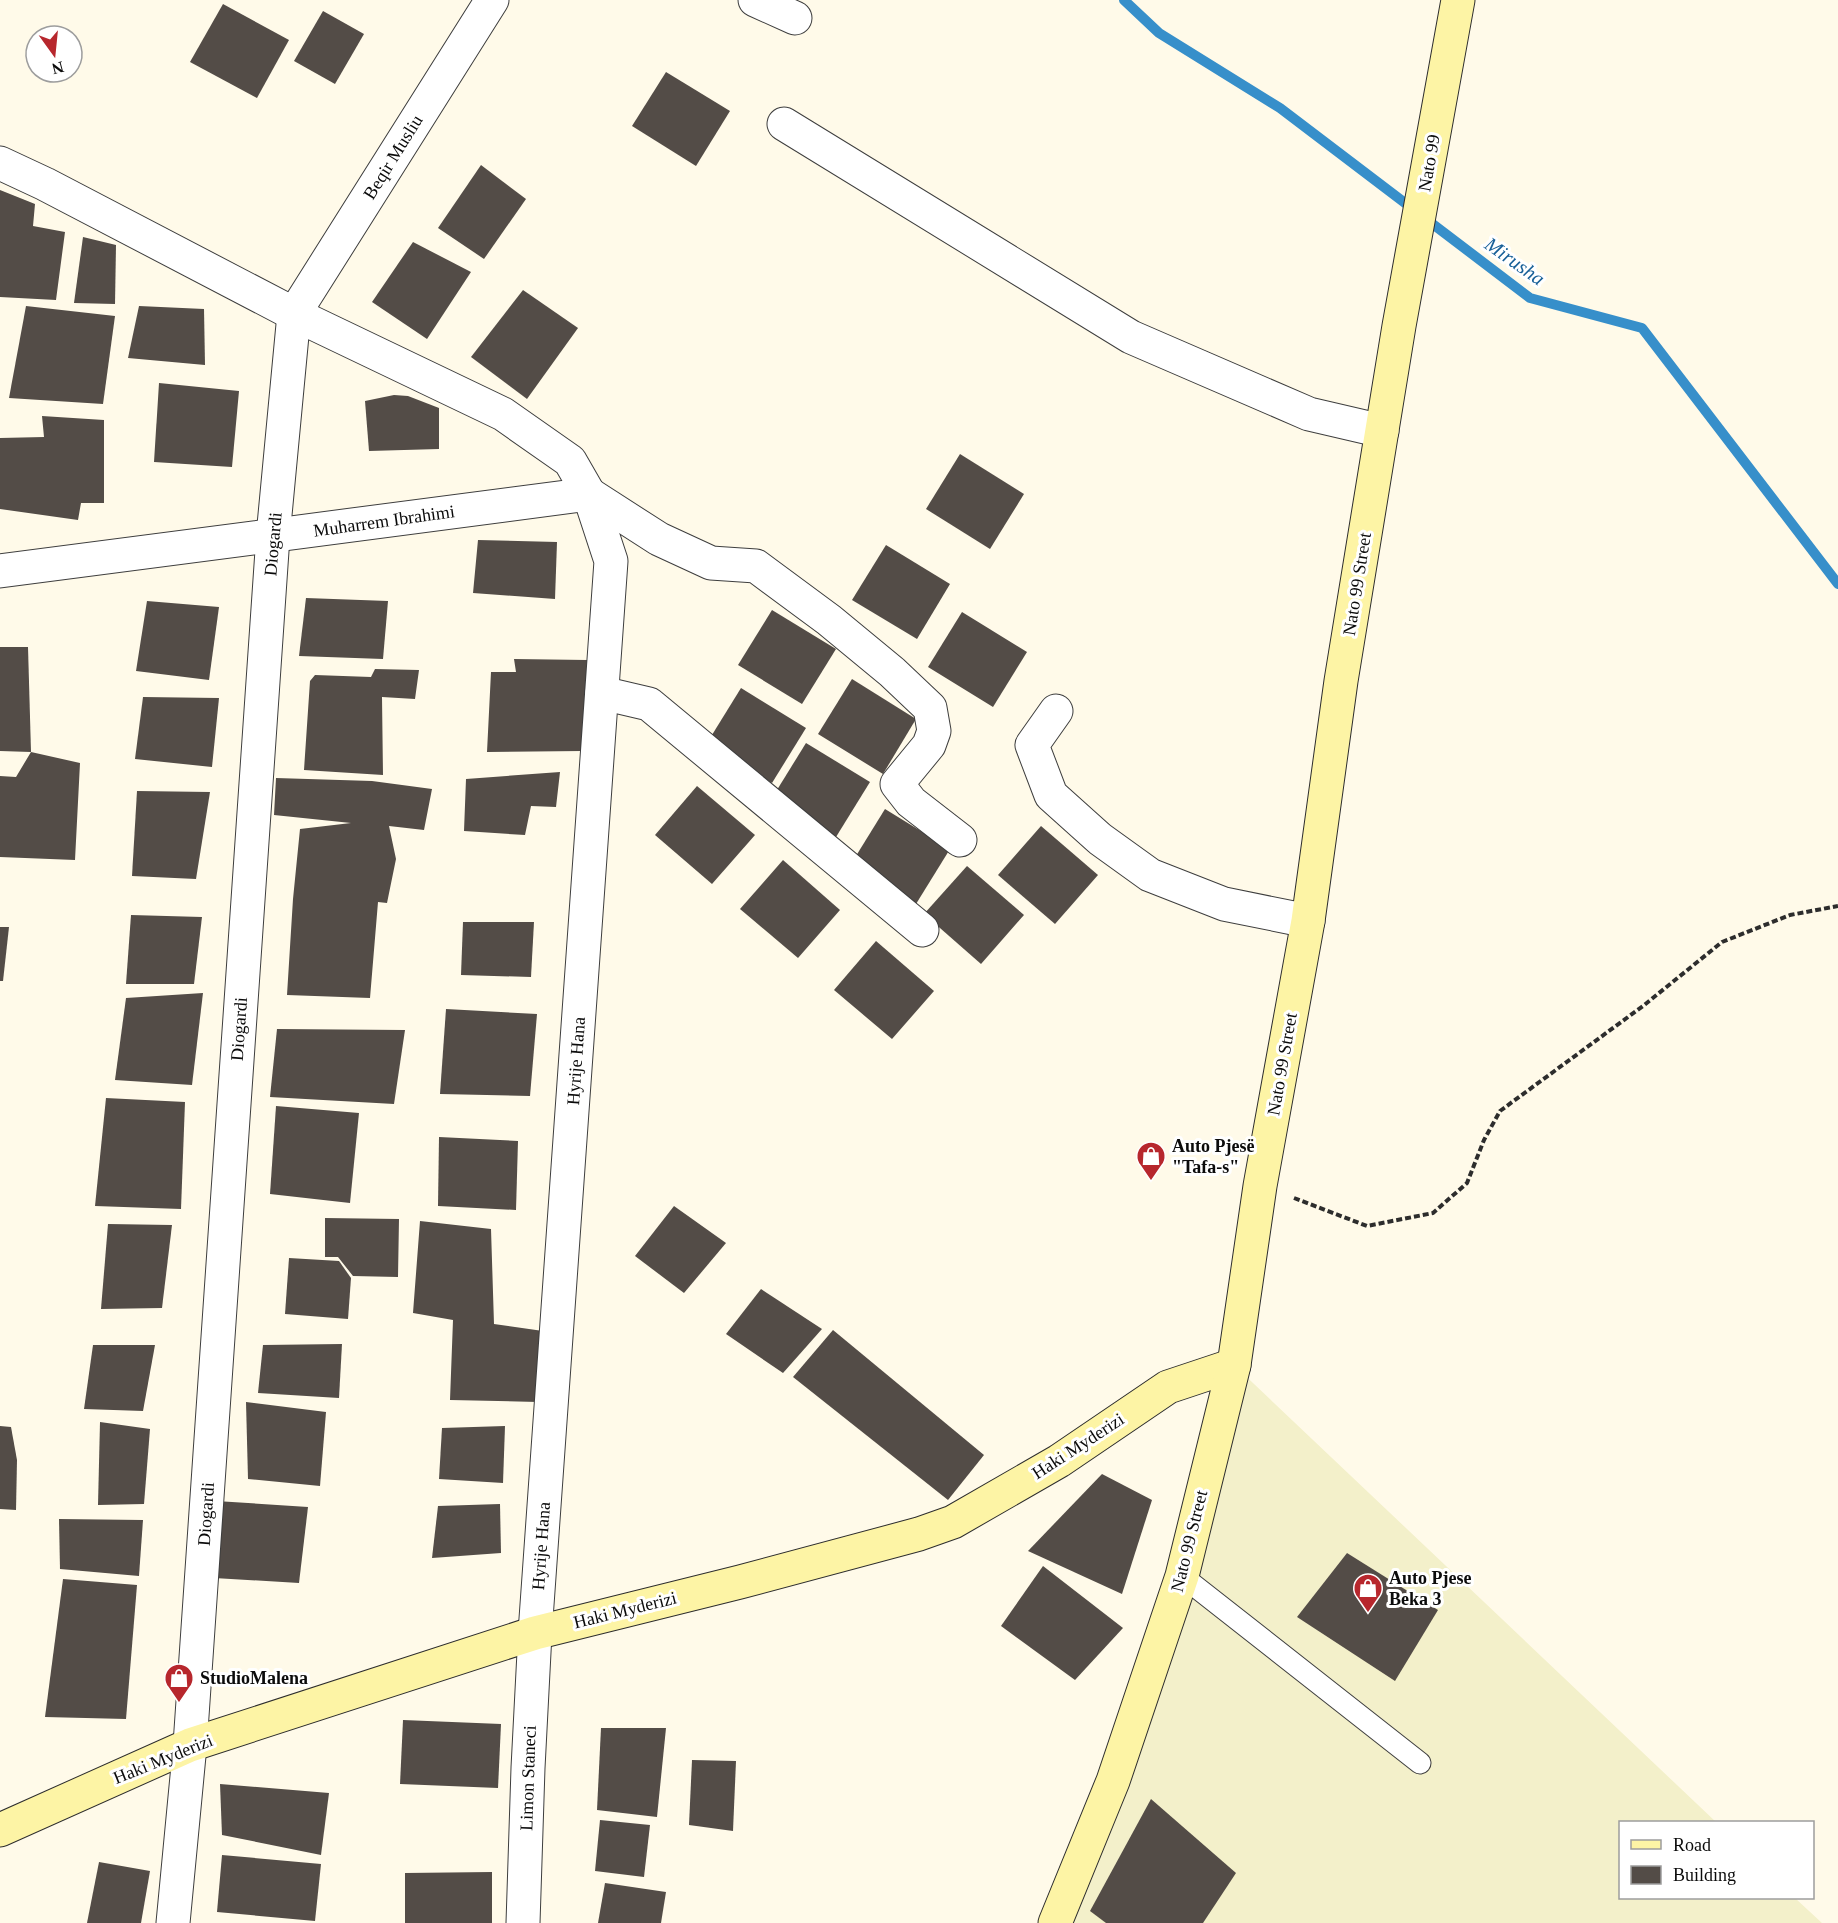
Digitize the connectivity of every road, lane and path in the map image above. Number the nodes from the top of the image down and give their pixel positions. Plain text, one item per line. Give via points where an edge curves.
1 (492, 0) edge
2 (755, 0) edge
3 (1458, 0) edge
4 (795, 18) dead end
5 (784, 124) dead end
6 (0, 163) edge
7 (294, 314) junction
8 (1400, 326) joint
9 (1382, 431) junction
10 (589, 494) junction
11 (273, 536) junction
12 (0, 571) edge
13 (602, 693) junction
14 (1056, 711) dead end
15 (960, 840) dead end
16 (1838, 906) edge
17 (1308, 921) junction
18 (922, 930) dead end
19 (1260, 1186) junction
20 (1234, 1365) junction
21 (1182, 1576) junction
22 (535, 1632) junction
23 (190, 1745) junction
24 (1420, 1763) dead end
25 (0, 1830) edge
26 (173, 1923) edge
27 (523, 1923) edge
28 (1054, 1923) edge

1 - 7 street, Beqir Musliu
2 - 4 street
3 - 8 street, Nato 99
5 - 9 street via 1131,337 1309,414
6 - 7 street
7 - 10 street via 502,414 570,461
7 - 11 street, Diogardi
8 - 9 street, Nato 99 Street
9 - 17 street, Nato 99 Street via 1341,681
10 - 11 street, Muharrem Ibrahimi
10 - 13 street, Hyrije Hana via 611,561
10 - 15 street via 659,539 711,563 756,566 892,672 930,708 934,731 929,745 897,784 911,802
11 - 12 street, Muharrem Ibrahimi
11 - 23 street, Diogardi
13 - 18 street via 649,704
13 - 22 street, Hyrije Hana
14 - 17 street via 1032,745 1051,795 1100,839 1150,875 1224,904
16 - 19 path via 1790,915 1722,942 1643,1006 1500,1111 1467,1183 1433,1213 1367,1226
17 - 19 street, Nato 99 Street
19 - 20 street, Nato 99 Street
20 - 21 street, Nato 99 Street
20 - 22 street, Haki Myderizi via 1168,1387 1059,1461 953,1522 740,1582
21 - 24 lane
21 - 28 street, Nato 99 Street via 1113,1781
22 - 23 street, Haki Myderizi
22 - 27 street, Limon Staneci
23 - 25 street, Haki Myderizi
23 - 26 street, Diogardi

